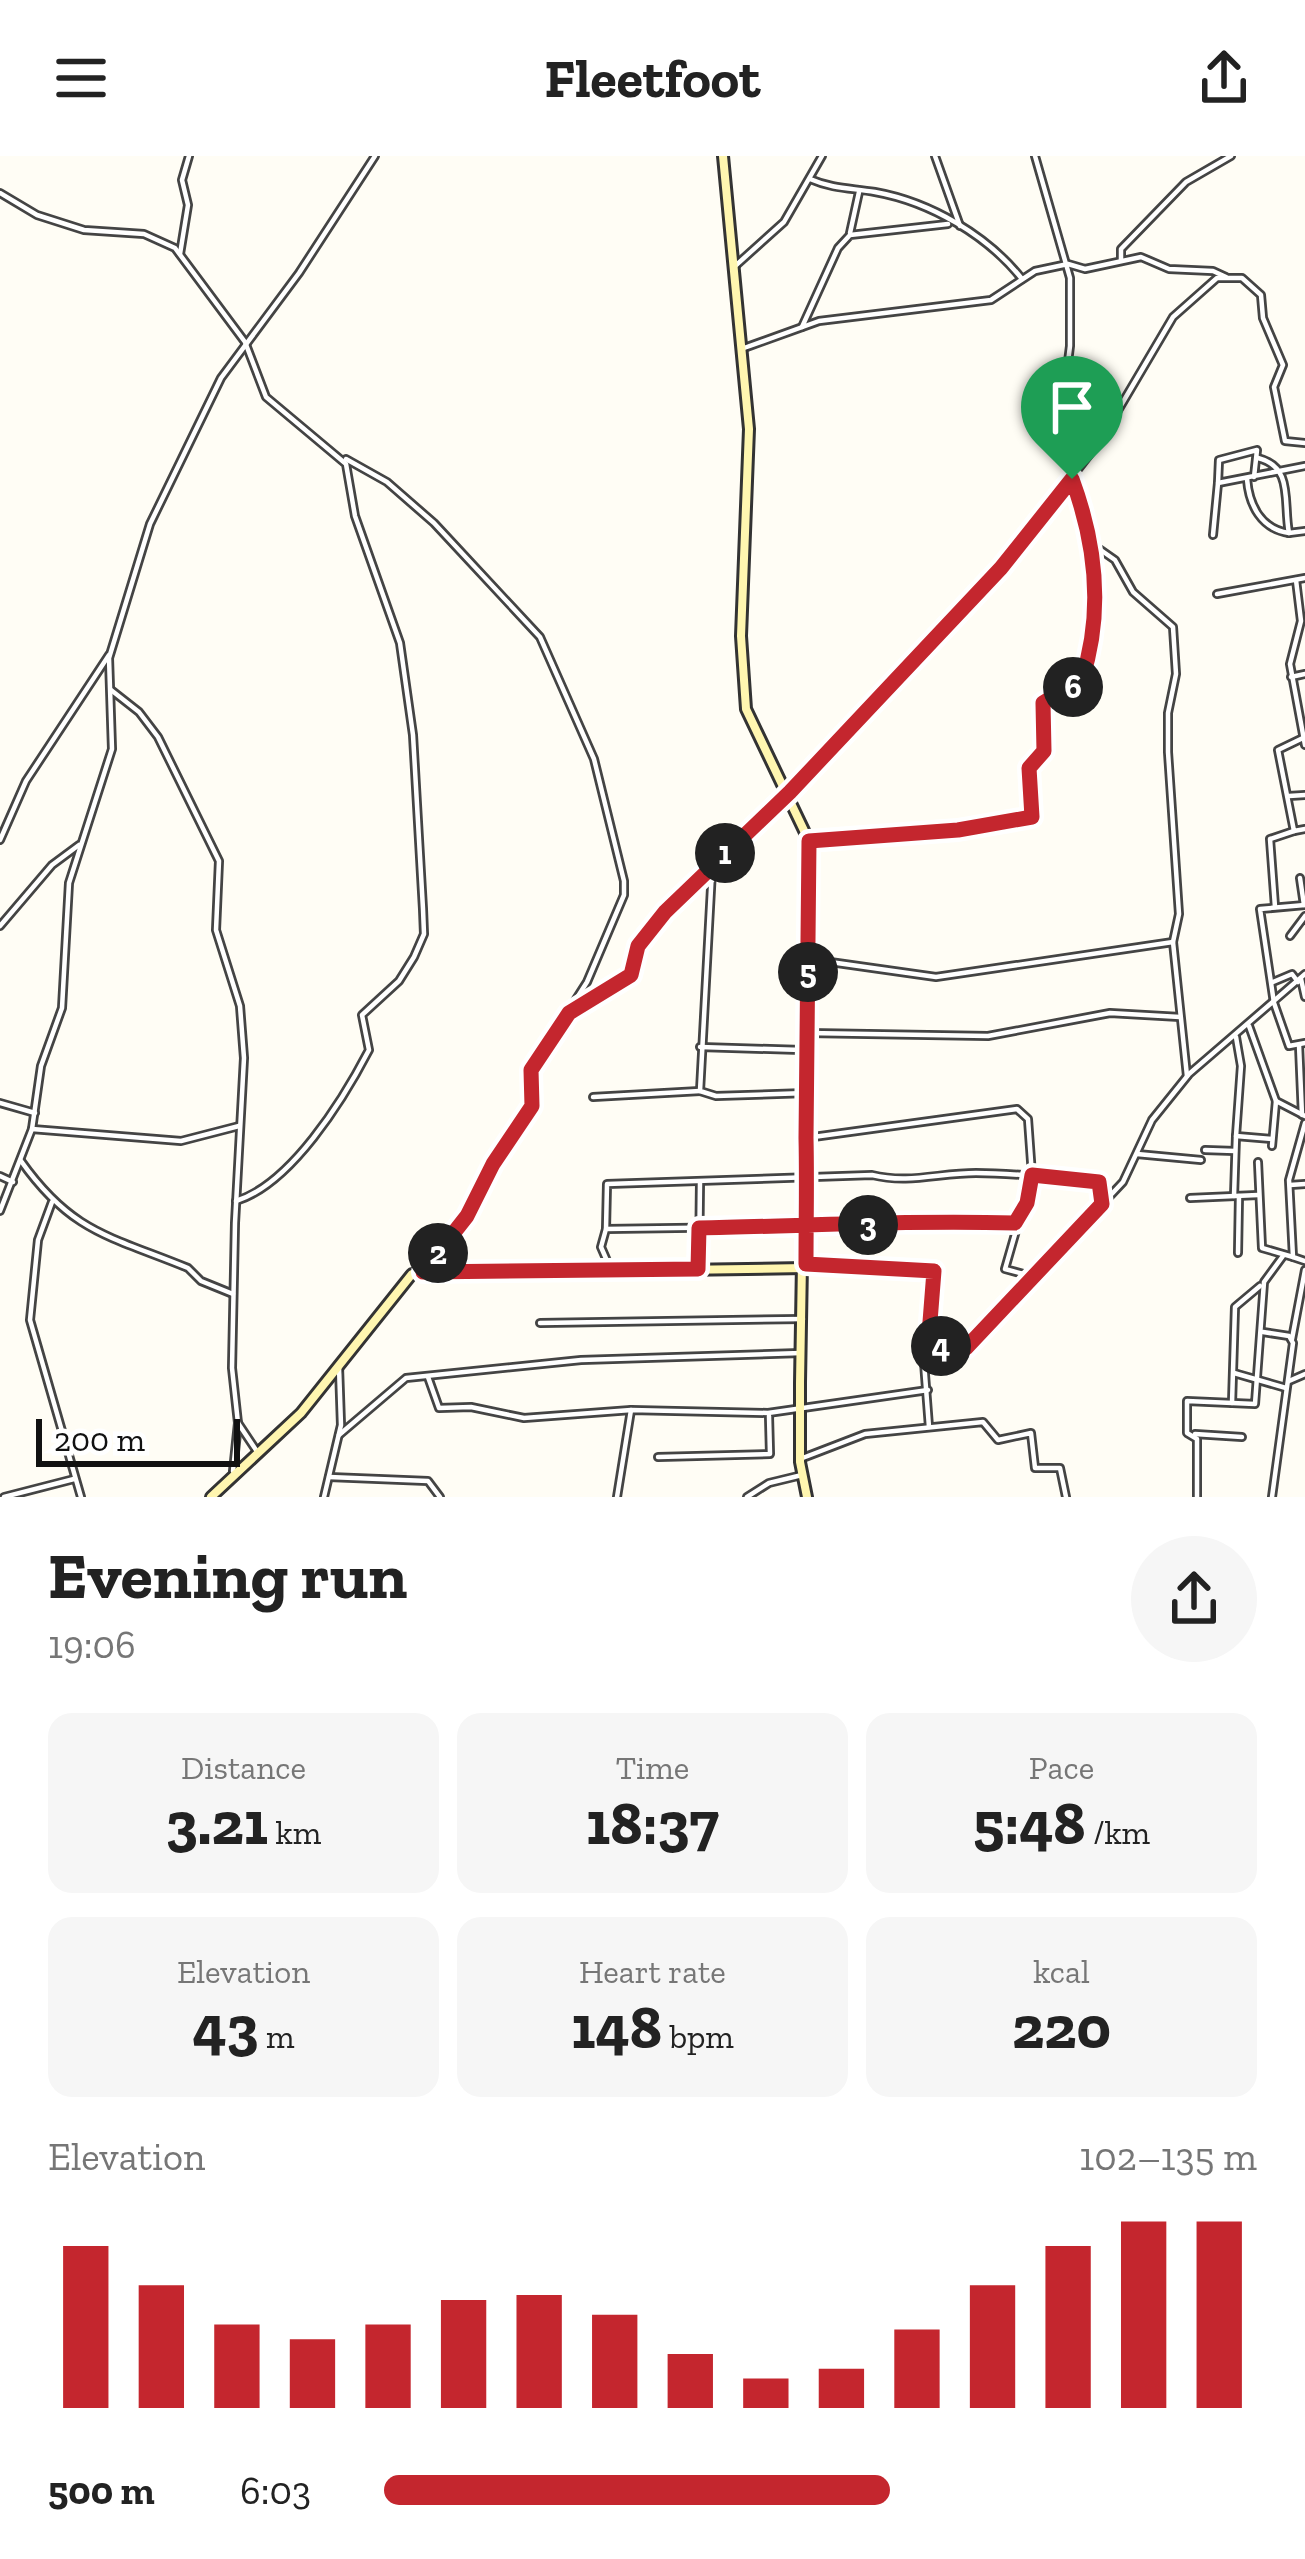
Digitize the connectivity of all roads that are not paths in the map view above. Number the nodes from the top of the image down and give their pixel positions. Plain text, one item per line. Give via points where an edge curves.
1 (189, 156) edge
2 (375, 156) edge
3 (723, 156) edge
4 (822, 156) edge
5 (935, 156) edge
6 (1035, 156) edge
7 (1232, 156) edge
8 (810, 178) junction
9 (859, 192) junction
10 (0, 194) edge
11 (960, 226) junction
12 (850, 235) junction
13 (180, 254) junction
14 (1121, 260) junction
15 (1067, 264) junction
16 (734, 267) junction
17 (1226, 277) junction
18 (1022, 279) junction
19 (801, 329) junction
20 (245, 342) junction
21 (745, 348) junction
22 (1305, 443) edge
23 (341, 456) junction
24 (1258, 458) junction
25 (1305, 466) edge
26 (1283, 472) junction
27 (1251, 478) junction
28 (1072, 479) junction
29 (1218, 483) junction
30 (1305, 531) edge
31 (1289, 533) junction
32 (1213, 535) dead end
33 (1094, 546) junction
34 (1305, 578) edge
35 (1296, 580) junction
36 (1216, 595) dead end
37 (1302, 605) edge
38 (110, 653) junction
39 (1305, 674) edge
40 (1291, 677) junction
41 (111, 690) junction
42 (1304, 740) edge
43 (790, 792) junction
44 (1305, 795) edge
45 (1289, 796) junction
46 (1305, 829) edge
47 (1294, 831) junction
48 (0, 841) edge
49 (809, 841) junction
50 (79, 845) junction
51 (711, 866) junction
52 (1300, 878) dead end
53 (1305, 905) edge
54 (1275, 907) junction
55 (1305, 918) edge
56 (0, 926) edge
57 (1290, 936) dead end
58 (1173, 942) junction
59 (808, 959) junction
60 (1301, 978) edge
61 (1271, 982) junction
62 (1305, 997) edge
63 (1274, 1003) junction
64 (569, 1013) junction
65 (1180, 1017) junction
66 (1249, 1026) junction
67 (808, 1033) junction
68 (1236, 1037) junction
69 (1302, 1044) edge
70 (699, 1047) junction
71 (808, 1050) junction
72 (1187, 1076) junction
73 (700, 1091) junction
74 (807, 1093) junction
75 (593, 1097) dead end
76 (1276, 1101) junction
77 (0, 1103) edge
78 (35, 1113) junction
79 (1304, 1118) edge
80 (240, 1126) junction
81 (32, 1129) junction
82 (1237, 1136) junction
83 (806, 1138) junction
84 (1295, 1149) junction
85 (1305, 1149) edge
86 (1205, 1150) dead end
87 (1235, 1151) junction
88 (1137, 1154) junction
89 (1201, 1160) dead end
90 (21, 1161) junction
91 (1258, 1162) dead end
92 (1032, 1175) junction
93 (0, 1176) edge
94 (807, 1180) junction
95 (14, 1181) junction
96 (700, 1182) junction
97 (1305, 1184) edge
98 (1290, 1185) junction
99 (1258, 1195) junction
100 (1236, 1196) junction
101 (1190, 1198) dead end
102 (236, 1201) junction
103 (52, 1202) junction
104 (1102, 1204) junction
105 (0, 1209) edge
106 (1015, 1223) junction
107 (806, 1226) junction
108 (699, 1228) junction
109 (606, 1229) junction
110 (1238, 1253) dead end
111 (1283, 1256) junction
112 (1293, 1258) junction
113 (1305, 1261) edge
114 (806, 1266) junction
115 (698, 1269) junction
116 (611, 1270) junction
117 (1305, 1270) edge
118 (423, 1272) junction
119 (1031, 1276) junction
120 (1264, 1282) junction
121 (235, 1295) junction
122 (803, 1319) junction
123 (540, 1323) dead end
124 (1263, 1332) junction
125 (1292, 1339) junction
126 (928, 1347) junction
127 (801, 1353) junction
128 (339, 1365) junction
129 (1232, 1373) junction
130 (1305, 1373) edge
131 (428, 1377) junction
132 (1259, 1380) junction
133 (1287, 1385) junction
134 (928, 1390) junction
135 (1232, 1402) junction
136 (631, 1410) junction
137 (800, 1410) junction
138 (769, 1413) junction
139 (238, 1423) junction
140 (929, 1427) junction
141 (339, 1435) junction
142 (1195, 1435) junction
143 (1242, 1436) dead end
144 (258, 1454) junction
145 (658, 1457) dead end
146 (800, 1459) junction
147 (802, 1475) junction
148 (233, 1477) junction
149 (329, 1477) junction
150 (74, 1478) junction
151 (4, 1497) edge
152 (81, 1497) edge
153 (212, 1497) edge
154 (324, 1497) edge
155 (440, 1497) edge
156 (617, 1497) edge
157 (747, 1497) edge
158 (807, 1497) edge
159 (1066, 1497) edge
160 (1197, 1497) edge
161 (1272, 1497) edge

1 - 13 street
2 - 20 street
3 - 16 street
4 - 8 street
5 - 11 street
6 - 15 street
7 - 14 street via 1186,182 1121,249
8 - 9 street
8 - 16 street via 773,236
9 - 11 street
9 - 12 street
10 - 13 street via 69,225 144,234
11 - 12 street
11 - 18 street via 988,241
12 - 19 street
13 - 20 street
14 - 15 street
14 - 17 street via 1141,257
15 - 18 street
15 - 28 street via 1070,346 1061,418
16 - 21 street
17 - 22 street via 1249,281 1261,295 1283,365 1274,387 1285,442
17 - 28 street via 1173,316
18 - 19 street via 991,300 857,314
19 - 21 street
20 - 23 street via 272,404
20 - 38 street via 155,513
21 - 43 street via 746,709
23 - 64 street via 387,482 480,567 540,637 579,719 624,895
23 - 102 street via 400,643 424,934 399,981 362,1015 369,1050 337,1107 268,1185
24 - 26 street
24 - 27 street
24 - 29 street via 1257,451 1220,460
25 - 26 street
26 - 27 street
26 - 31 street
27 - 29 street
27 - 31 street via 1253,509 1275,531
28 - 33 street
28 - 43 street via 1001,568
29 - 32 street
30 - 31 street
33 - 49 street via 1086,664 1074,687 1043,703 1044,751 1029,768 1032,817
33 - 58 street via 1173,627
34 - 35 street
35 - 36 street
35 - 37 street
37 - 40 street
38 - 41 street
38 - 48 street via 26,781
39 - 40 street
40 - 42 street
41 - 50 street via 109,772
41 - 80 street via 158,737 217,852 216,930 242,1021
42 - 45 street via 1277,750
43 - 49 street
43 - 51 street
44 - 45 street
45 - 47 street
46 - 47 street
47 - 54 street via 1270,839
49 - 59 street
50 - 56 street
50 - 78 street via 69,883 62,1008
51 - 64 street via 644,936 631,975
51 - 70 street
52 - 53 street
53 - 54 street
54 - 61 street via 1260,909
55 - 57 street
58 - 59 street via 936,977
58 - 65 street
59 - 67 street
60 - 61 street
60 - 62 street
60 - 63 street
61 - 63 street
63 - 66 street
63 - 69 street via 1289,1046
64 - 118 street via 531,1070 532,1106 467,1216
65 - 67 street via 1110,1013 988,1036
65 - 72 street
66 - 68 street
66 - 76 street
67 - 71 street
68 - 72 street
68 - 82 street
69 - 79 street
70 - 71 street
70 - 73 street
71 - 74 street
72 - 88 street
73 - 74 street
73 - 75 street
74 - 83 street
76 - 79 street
76 - 82 street via 1272,1142
77 - 78 street
78 - 81 street
79 - 84 street
80 - 81 street via 181,1141
80 - 102 street
81 - 90 street
82 - 87 street
83 - 92 street via 1017,1109 1028,1120
83 - 94 street
84 - 85 street
84 - 98 street
86 - 87 street
87 - 100 street
88 - 89 street
88 - 104 street
90 - 95 street
90 - 103 street
91 - 99 street
92 - 94 street
92 - 104 street via 1099,1182
92 - 106 street
93 - 95 street
94 - 96 street
94 - 107 street
95 - 105 street
96 - 108 street
96 - 109 street via 607,1184
97 - 98 street
98 - 112 street
99 - 100 street
99 - 111 street via 1262,1248
100 - 101 street
100 - 110 street
102 - 121 street
103 - 121 street via 89,1229
103 - 150 street via 38,1240 30,1320
104 - 119 street
106 - 107 street
106 - 119 street via 1005,1270
107 - 108 street
107 - 114 street
108 - 109 street
108 - 115 street
109 - 116 street via 601,1247
111 - 112 street
111 - 120 street
112 - 113 street
114 - 115 street
114 - 122 street
114 - 126 street via 934,1271
115 - 116 street
116 - 118 street
117 - 125 street
118 - 128 street via 403,1279
119 - 126 street via 969,1346
120 - 124 street
120 - 129 street via 1235,1307
121 - 139 street
122 - 123 street
122 - 127 street
124 - 125 street
124 - 132 street
125 - 133 street
126 - 134 street
127 - 131 street via 560,1361
127 - 137 street
128 - 141 street
128 - 144 street
129 - 132 street
129 - 135 street
130 - 133 street
131 - 136 street via 439,1408 524,1418
131 - 141 street via 399,1381
132 - 133 street
132 - 135 street via 1255,1404
133 - 161 street
134 - 137 street
134 - 140 street
135 - 142 street via 1189,1398 1186,1430
136 - 138 street
136 - 156 street
137 - 138 street
137 - 146 street
138 - 145 street via 770,1454
139 - 144 street
139 - 148 street
140 - 146 street via 866,1434
140 - 159 street via 983,1422 998,1440 1031,1433 1035,1468 1060,1468
141 - 149 street
142 - 143 street
142 - 160 street
144 - 148 street
146 - 147 street
147 - 157 street
147 - 158 street
148 - 153 street
149 - 154 street
149 - 155 street via 428,1481
150 - 151 street
150 - 152 street

